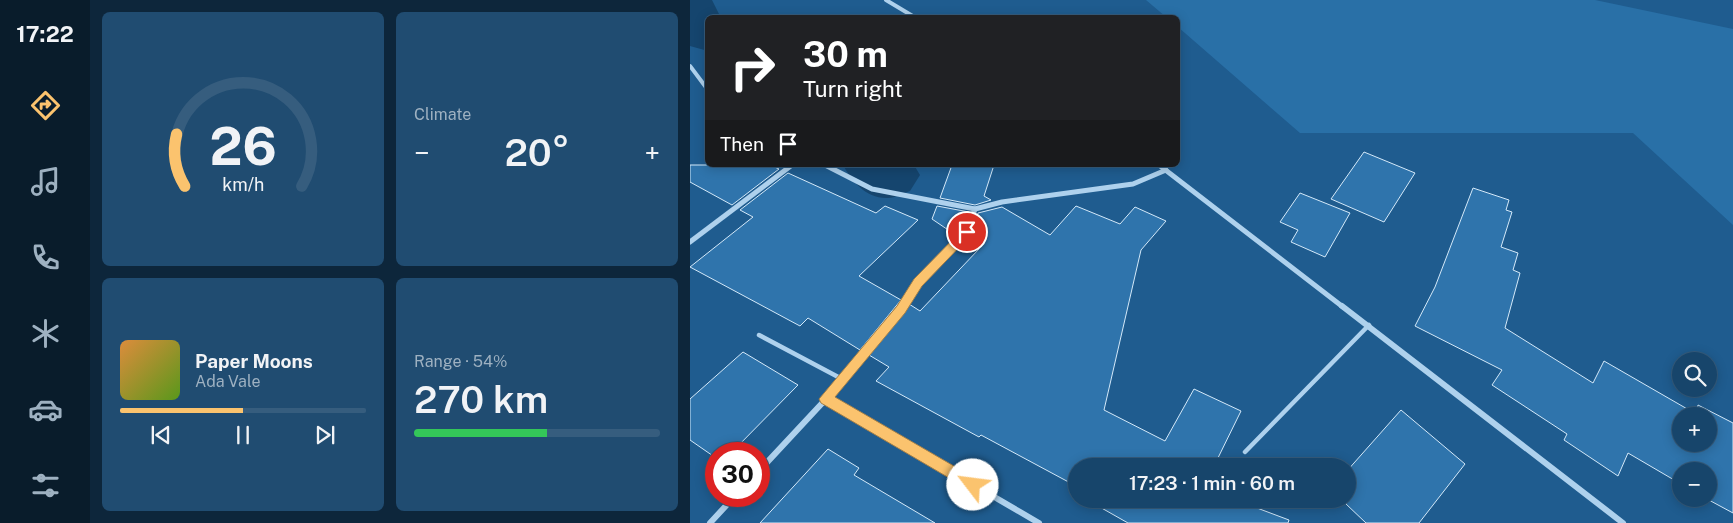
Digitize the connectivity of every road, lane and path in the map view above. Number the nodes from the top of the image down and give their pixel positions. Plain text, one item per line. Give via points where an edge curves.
1 (886, 0) edge
2 (911, 15) edge
3 (690, 66) edge
4 (705, 86) edge
5 (789, 167) edge
6 (829, 167) edge
7 (1162, 167) edge
8 (1166, 170) junction
9 (975, 210) junction
10 (690, 242) edge
11 (1369, 325) junction
12 (759, 335) dead end
13 (842, 379) junction
14 (826, 399) junction
15 (1246, 452) dead end
16 (770, 459) edge
17 (725, 507) edge
18 (710, 523) edge
19 (1039, 523) edge
20 (1622, 523) edge

1 - 2 street
3 - 4 street
5 - 10 street
6 - 9 street via 872,189
7 - 8 street
8 - 9 street via 1133,184 1002,202
8 - 11 street
9 - 13 street via 967,232 918,282 901,309
11 - 15 lane
11 - 20 street
12 - 13 lane
13 - 14 street
14 - 16 street
14 - 19 street
17 - 18 street

